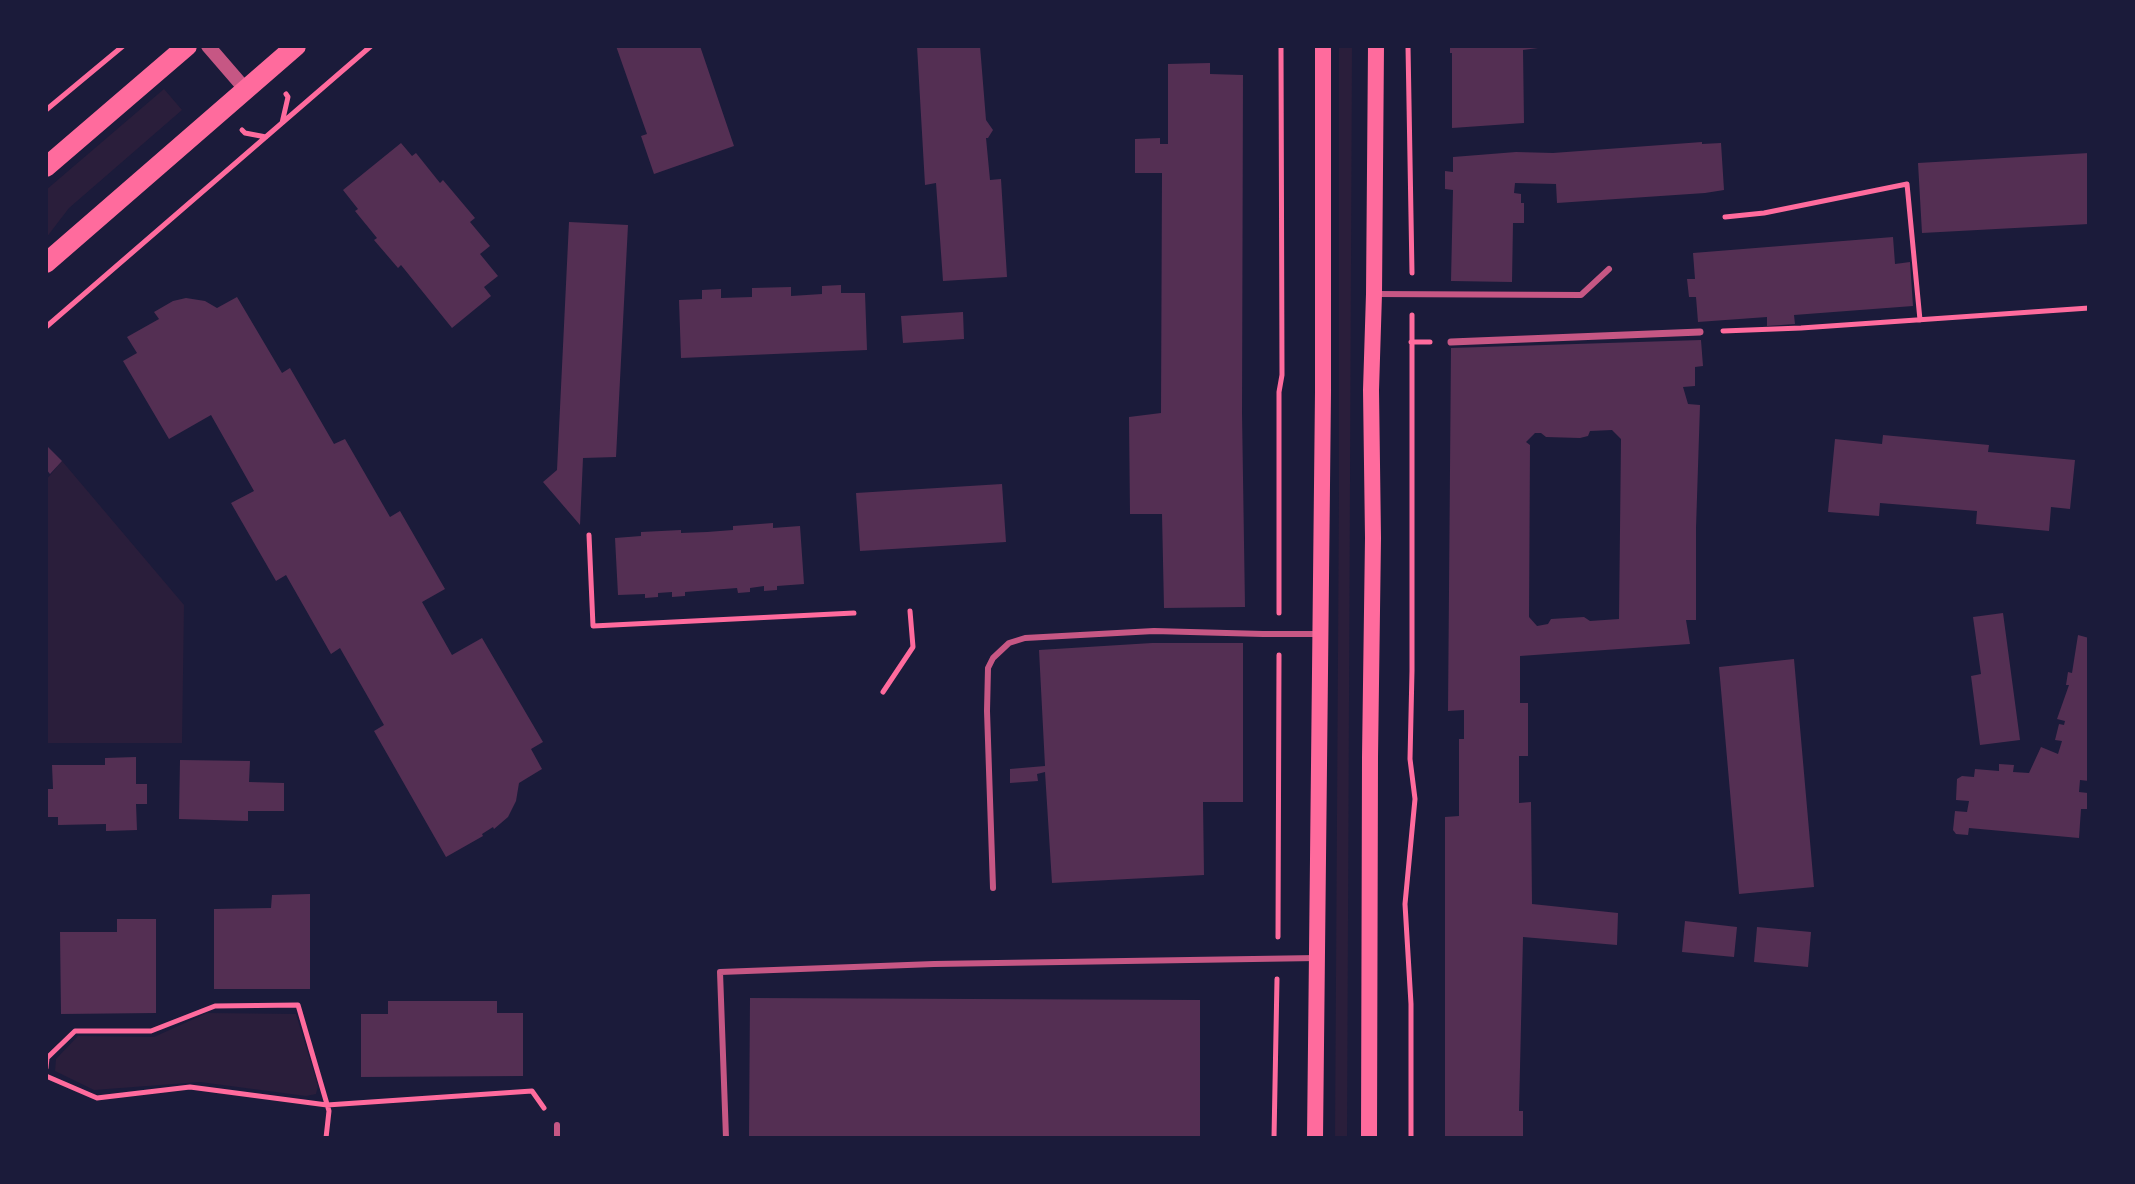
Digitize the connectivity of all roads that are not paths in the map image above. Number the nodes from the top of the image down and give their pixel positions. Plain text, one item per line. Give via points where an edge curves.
1 (187, 46) edge
2 (208, 46) edge
3 (296, 46) edge
4 (1323, 46) edge
5 (1376, 46) edge
6 (246, 90) junction
7 (46, 167) edge
8 (46, 263) edge
9 (1609, 269) dead end
10 (1374, 294) junction
11 (1700, 332) road end
12 (1451, 342) dead end
13 (1319, 634) junction
14 (993, 888) dead end
15 (1317, 958) junction
16 (557, 1125) road end
17 (557, 1138) edge
18 (726, 1138) edge
19 (1315, 1138) edge
20 (1369, 1138) edge

1 - 7 main road
2 - 6 street
3 - 6 main road
4 - 13 main road
5 - 10 main road
6 - 8 main road
9 - 10 lane via 1581,295
10 - 20 main road
11 - 12 street
13 - 14 lane via 1154,631 1009,643 988,668
13 - 15 main road
15 - 18 lane via 720,972
15 - 19 main road
16 - 17 lane

